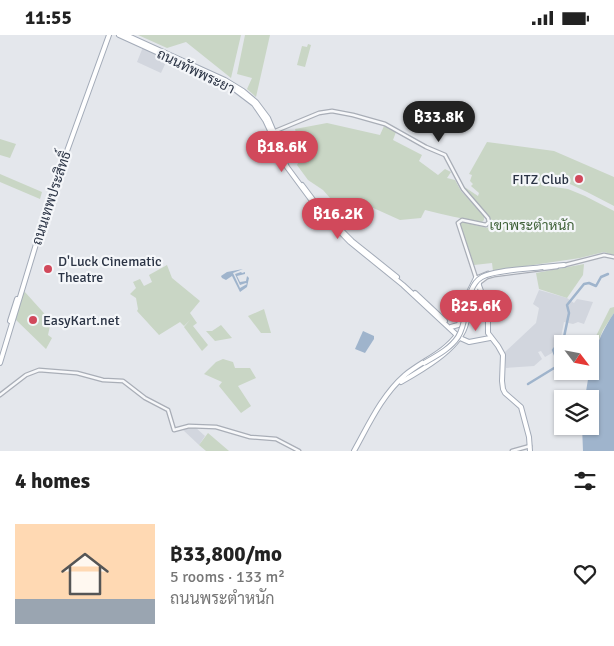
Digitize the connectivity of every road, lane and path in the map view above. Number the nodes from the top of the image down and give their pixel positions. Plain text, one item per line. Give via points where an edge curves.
1 (108, 35) edge
2 (119, 35) edge
3 (126, 35) edge
4 (206, 72) junction
5 (273, 132) junction
6 (450, 177) dead end
7 (457, 179) junction
8 (614, 257) edge
9 (564, 265) junction
10 (493, 273) junction
11 (476, 278) junction
12 (479, 283) junction
13 (481, 289) junction
14 (472, 292) junction
15 (464, 321) junction
16 (452, 329) junction
17 (459, 336) junction
18 (490, 338) junction
19 (451, 342) junction
20 (448, 347) junction
21 (0, 357) edge
22 (0, 363) edge
23 (394, 385) junction
24 (0, 395) edge
25 (530, 449) edge
26 (299, 451) edge
27 (354, 451) edge
28 (512, 451) edge

1 - 21 main road, ถนนเทพประสิทธิ์ via 41,217
1 - 22 main road, ถนนเทพประสิทธิ์ via 50,198
2 - 4 main road, ถนนทัพพระยา
3 - 4 main road, ถนนทัพพระยา
4 - 5 main road, ถนนทัพพระยา via 243,93 267,119
5 - 7 street via 325,112 353,115 395,128 445,155
5 - 16 main road, ถนนทัพพระยา via 289,166 314,201 352,241
6 - 7 street
7 - 11 street via 489,220 486,225 462,220 458,223
8 - 9 street via 604,255
9 - 10 street
9 - 23 main road, bridge via 480,278 472,288 457,338
10 - 11 street
10 - 12 street
11 - 12 main road
11 - 14 main road
12 - 13 main road
12 - 14 main road
13 - 14 main road
13 - 18 main road via 488,310
14 - 15 main road
15 - 16 main road
15 - 17 main road
16 - 17 main road, ถนนทัพพระยา
16 - 19 main road
17 - 18 main road via 470,342
17 - 19 main road
17 - 20 main road
18 - 25 main road via 503,355 503,389 521,407
19 - 20 main road
20 - 23 main road
23 - 27 main road
24 - 26 street via 26,375 45,369 124,381 144,399 168,409 174,430 188,426 216,427 250,437 276,439
25 - 28 street

